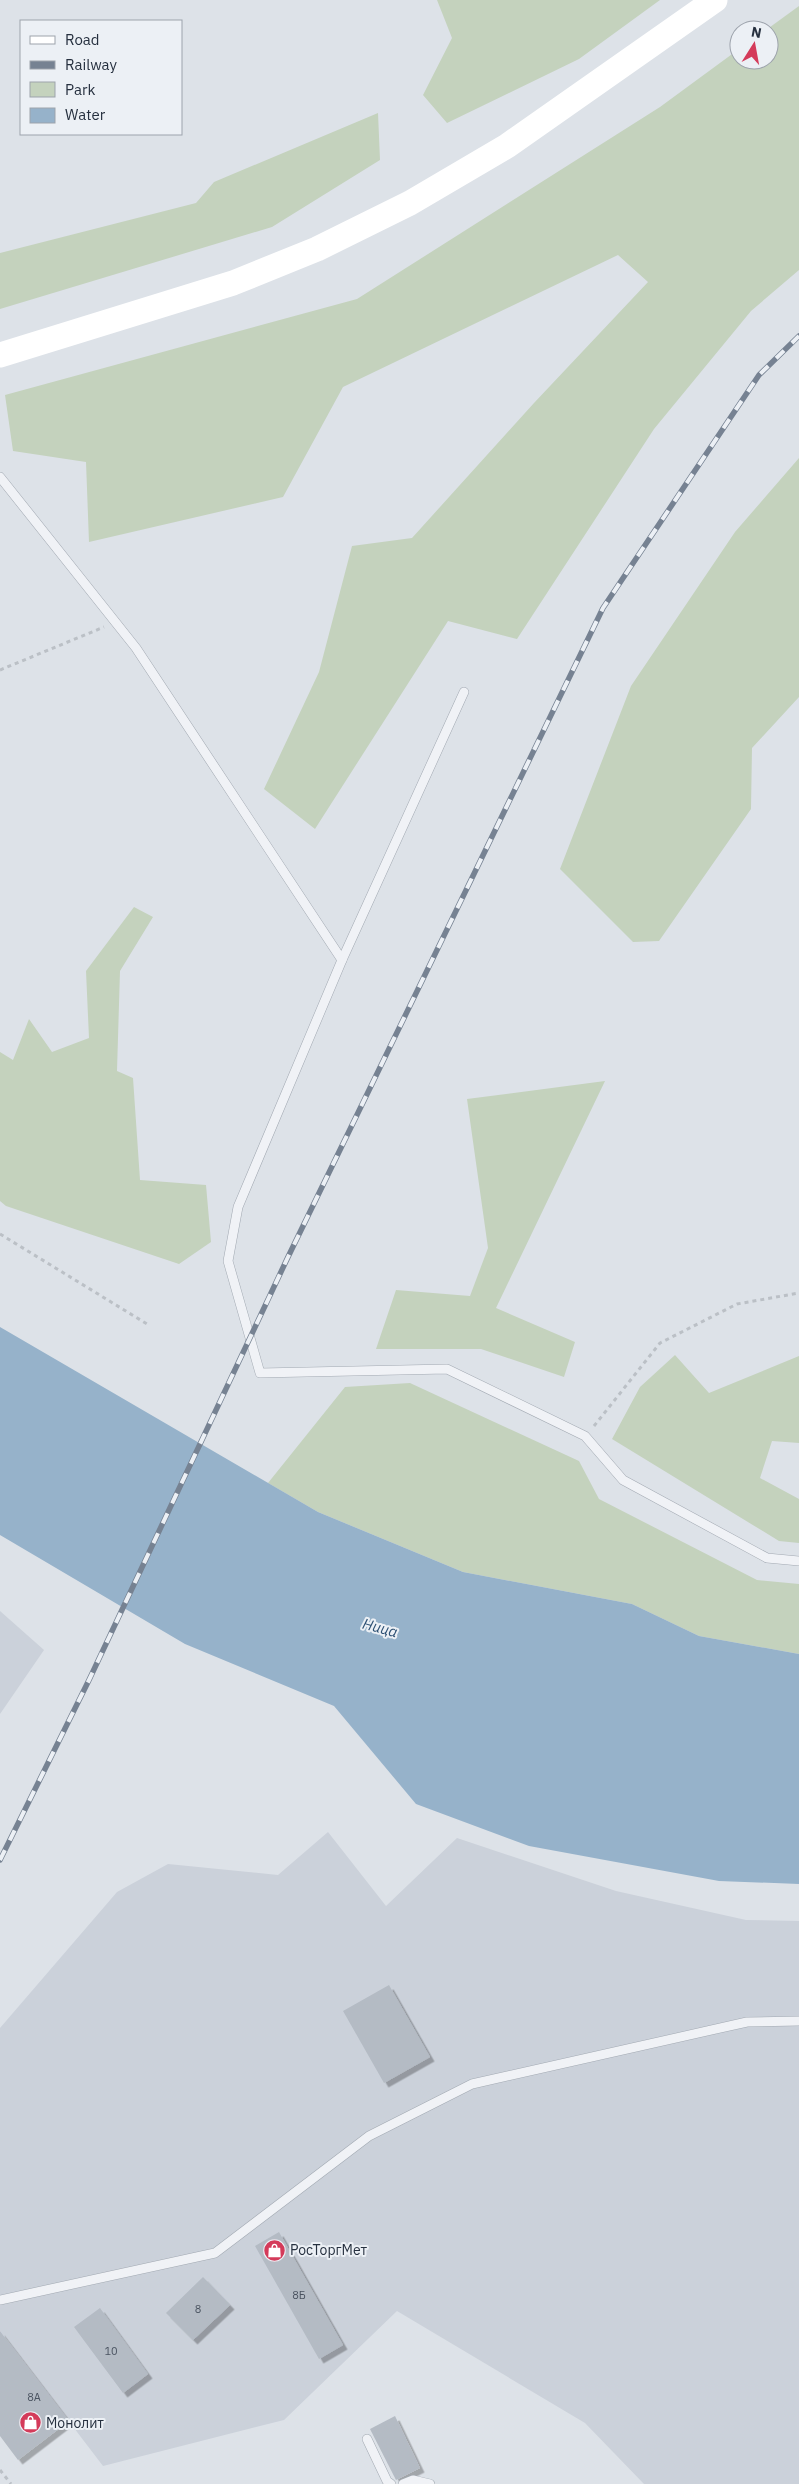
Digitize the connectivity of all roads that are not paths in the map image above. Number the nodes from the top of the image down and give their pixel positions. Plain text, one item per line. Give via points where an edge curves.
1 (715, 0) edge
2 (0, 355) edge
3 (0, 477) edge
4 (464, 692) dead end
5 (342, 960) junction
6 (799, 1561) edge
7 (799, 2021) edge
8 (0, 2300) edge
9 (366, 2439) dead end
10 (391, 2484) edge
11 (403, 2484) edge
12 (430, 2484) edge

1 - 2 street via 508,146 410,203 317,249 233,282
3 - 5 lane via 136,648
4 - 5 lane
5 - 6 lane via 238,1207 228,1260 260,1373 447,1369 585,1436 623,1480 767,1558
7 - 8 lane via 748,2022 472,2084 369,2136 215,2254
9 - 10 lane
11 - 12 lane via 413,2480

